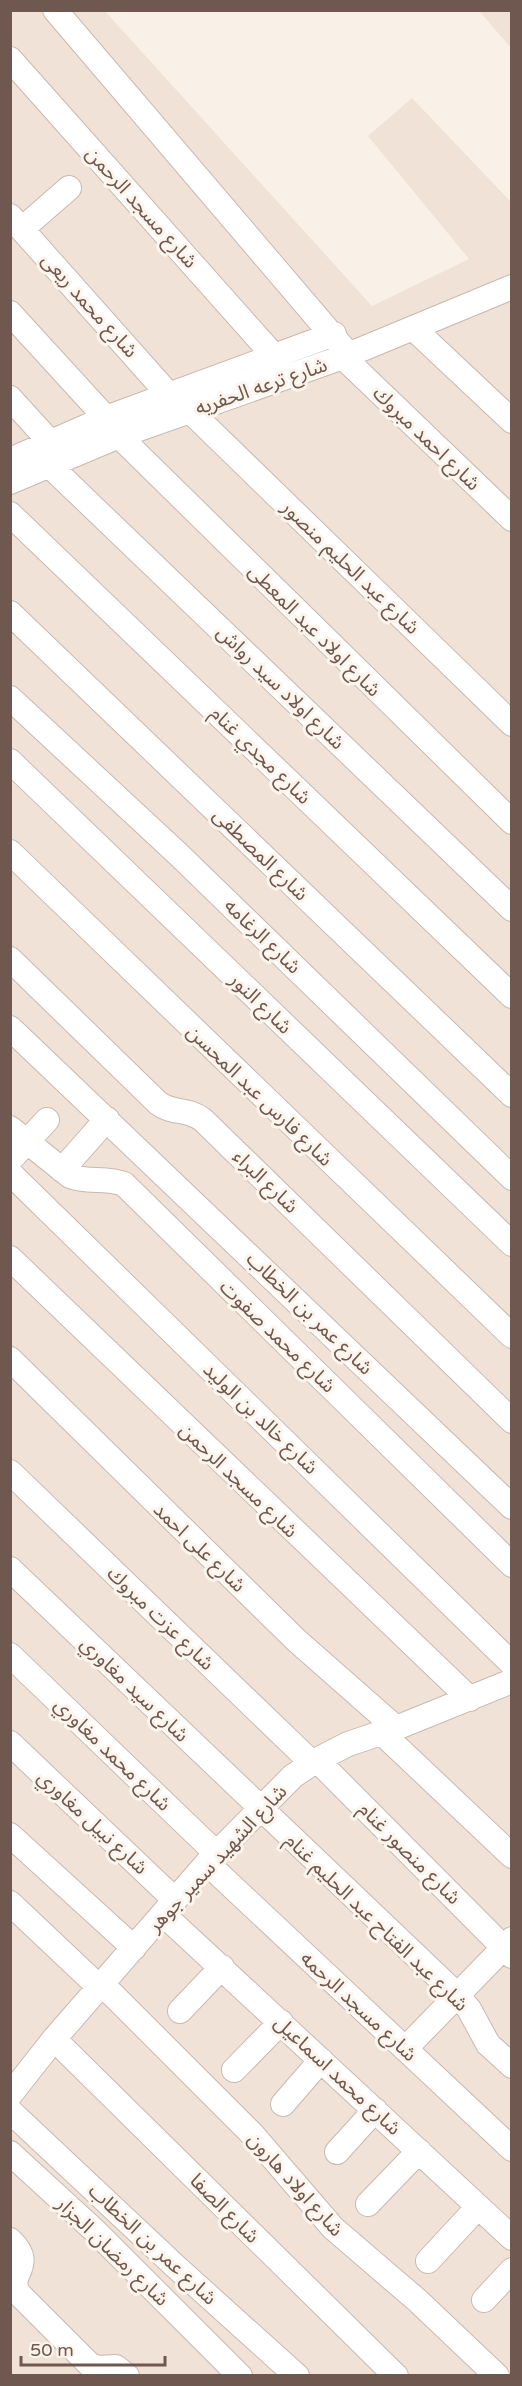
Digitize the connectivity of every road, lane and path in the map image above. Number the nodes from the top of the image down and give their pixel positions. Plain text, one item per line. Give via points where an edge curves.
1 (55, 10) edge
2 (10, 59) edge
3 (69, 188) dead end
4 (16, 222) edge
5 (509, 292) edge
6 (10, 313) edge
7 (413, 328) junction
8 (334, 334) junction
9 (274, 356) junction
10 (346, 356) junction
11 (169, 394) junction
12 (10, 398) edge
13 (190, 411) junction
14 (512, 421) edge
15 (112, 427) junction
16 (50, 454) junction
17 (10, 460) edge
18 (10, 482) edge
19 (10, 514) edge
20 (512, 519) edge
21 (10, 613) edge
22 (10, 698) edge
23 (512, 723) edge
24 (10, 761) edge
25 (512, 822) edge
26 (10, 852) edge
27 (512, 909) edge
28 (10, 959) edge
29 (512, 996) edge
30 (10, 1028) edge
31 (512, 1095) edge
32 (108, 1119) junction
33 (47, 1120) dead end
34 (16, 1143) edge
35 (62, 1170) junction
36 (10, 1173) edge
37 (512, 1178) edge
38 (512, 1244) edge
39 (10, 1258) edge
40 (512, 1336) edge
41 (10, 1359) edge
42 (512, 1421) edge
43 (10, 1472) edge
44 (512, 1507) edge
45 (512, 1565) edge
46 (10, 1569) edge
47 (10, 1654) edge
48 (512, 1664) edge
49 (506, 1692) edge
50 (470, 1699) junction
51 (389, 1730) junction
52 (10, 1743) edge
53 (314, 1761) junction
54 (259, 1808) junction
55 (10, 1835) edge
56 (512, 1856) edge
57 (212, 1858) junction
58 (10, 1903) edge
59 (169, 1907) junction
60 (509, 1947) edge
61 (134, 1948) junction
62 (222, 1967) junction
63 (101, 1986) junction
64 (456, 1994) junction
65 (180, 2011) dead end
66 (281, 2022) junction
67 (54, 2039) junction
68 (405, 2049) junction
69 (321, 2060) junction
70 (512, 2066) edge
71 (234, 2070) dead end
72 (10, 2095) edge
73 (283, 2104) dead end
74 (375, 2110) junction
75 (10, 2111) edge
76 (512, 2149) edge
77 (419, 2151) junction
78 (338, 2152) dead end
79 (10, 2153) edge
80 (368, 2204) dead end
81 (478, 2207) junction
82 (512, 2238) edge
83 (10, 2240) edge
84 (428, 2261) dead end
85 (512, 2270) edge
86 (484, 2300) dead end
87 (127, 2376) edge
88 (240, 2376) edge
89 (297, 2376) edge
90 (396, 2376) edge
91 (497, 2376) edge

1 - 8 street, شارع احمد مبروك
2 - 9 street, شارع مسجد الرحمن
3 - 4 street
4 - 11 street, شارع محمد ريعى
5 - 7 street, شارع ترعه الحفريه
6 - 15 street, شارع اولاد عبد المعطى
7 - 10 street, شارع ترعه الحفريه
7 - 14 street
8 - 9 street, شارع ترعه الحفريه
8 - 10 street, شارع احمد مبروك
9 - 11 street, شارع ترعه الحفريه
10 - 13 street, شارع ترعه الحفريه
10 - 20 street, شارع احمد مبروك
11 - 15 street, شارع ترعه الحفريه
12 - 16 street, شارع اولاد سيد رواش
13 - 15 street, شارع ترعه الحفريه
13 - 23 street, شارع عبد الحليم منصور
15 - 16 street, شارع ترعه الحفريه
15 - 25 street, شارع اولاد عبد المعطى
16 - 17 street, شارع ترعه الحفريه
16 - 18 street, شارع ترعه الحفريه
16 - 27 street, شارع اولاد سيد رواش
19 - 29 street, شارع مجدي غنام
21 - 31 street, شارع المصطفى
22 - 37 street, شارع الرغامه via 178,854
24 - 38 street, شارع النور
26 - 40 street, شارع فارس عبد المحسن
28 - 42 street, شارع البراء via 158,1103 203,1120
30 - 32 street, شارع عمر بن الخطاب
32 - 35 street
32 - 44 street, شارع عمر بن الخطاب
33 - 34 street
34 - 35 street, شارع محمد صفوت
35 - 45 street, شارع محمد صفوت via 79,1180 113,1180 124,1184
36 - 48 street, شارع خالد بن الوليد
39 - 50 street, شارع مسجد الرحمن
41 - 51 street, شارع على احمد
43 - 53 street, شارع عزت مبروك
46 - 54 street, شارع سيد مغاوري
47 - 57 street, شارع محمد مغاوري
49 - 50 street, شارع الشهيد سمير جوهر
50 - 51 street, شارع الشهيد سمير جوهر
51 - 53 street, شارع الشهيد سمير جوهر
51 - 56 street, شارع على احمد
52 - 59 street, شارع نبيل مغاوري
53 - 54 street, شارع الشهيد سمير جوهر
53 - 60 street, شارع منصور غنام
54 - 57 street, شارع الشهيد سمير جوهر
54 - 64 street, شارع عبد الفتاح عبد الحليم غنام
55 - 61 street
57 - 59 street, شارع الشهيد سمير جوهر
57 - 68 street, شارع مسجد الرحمه
58 - 63 street, شارع اولاد هارون
59 - 61 street, شارع الشهيد سمير جوهر
59 - 62 street, شارع محمد اسماعيل
60 - 64 street
61 - 63 street, شارع الشهيد سمير جوهر
62 - 65 street
62 - 66 street, شارع محمد اسماعيل
63 - 67 street, شارع الشهيد سمير جوهر
63 - 91 street, شارع اولاد هارون via 253,2135 333,2228
64 - 68 street
64 - 70 street, شارع عبد الفتاح عبد الحليم غنام via 488,2044
66 - 69 street, شارع محمد اسماعيل
66 - 71 street
67 - 72 street, شارع الشهيد سمير جوهر
67 - 90 street, شارع الصفا
68 - 76 street, شارع مسجد الرحمه
69 - 73 street
69 - 74 street, شارع محمد اسماعيل
74 - 77 street, شارع محمد اسماعيل
74 - 78 street
75 - 89 street, شارع عمر بن الخطاب
77 - 80 street
77 - 81 street, شارع محمد اسماعيل
79 - 88 street, شارع رمضان الجزار via 94,2230
81 - 82 street, شارع محمد اسماعيل
81 - 84 street
83 - 87 street via 22,2253 15,2285 19,2294 90,2366 116,2367
85 - 86 street

